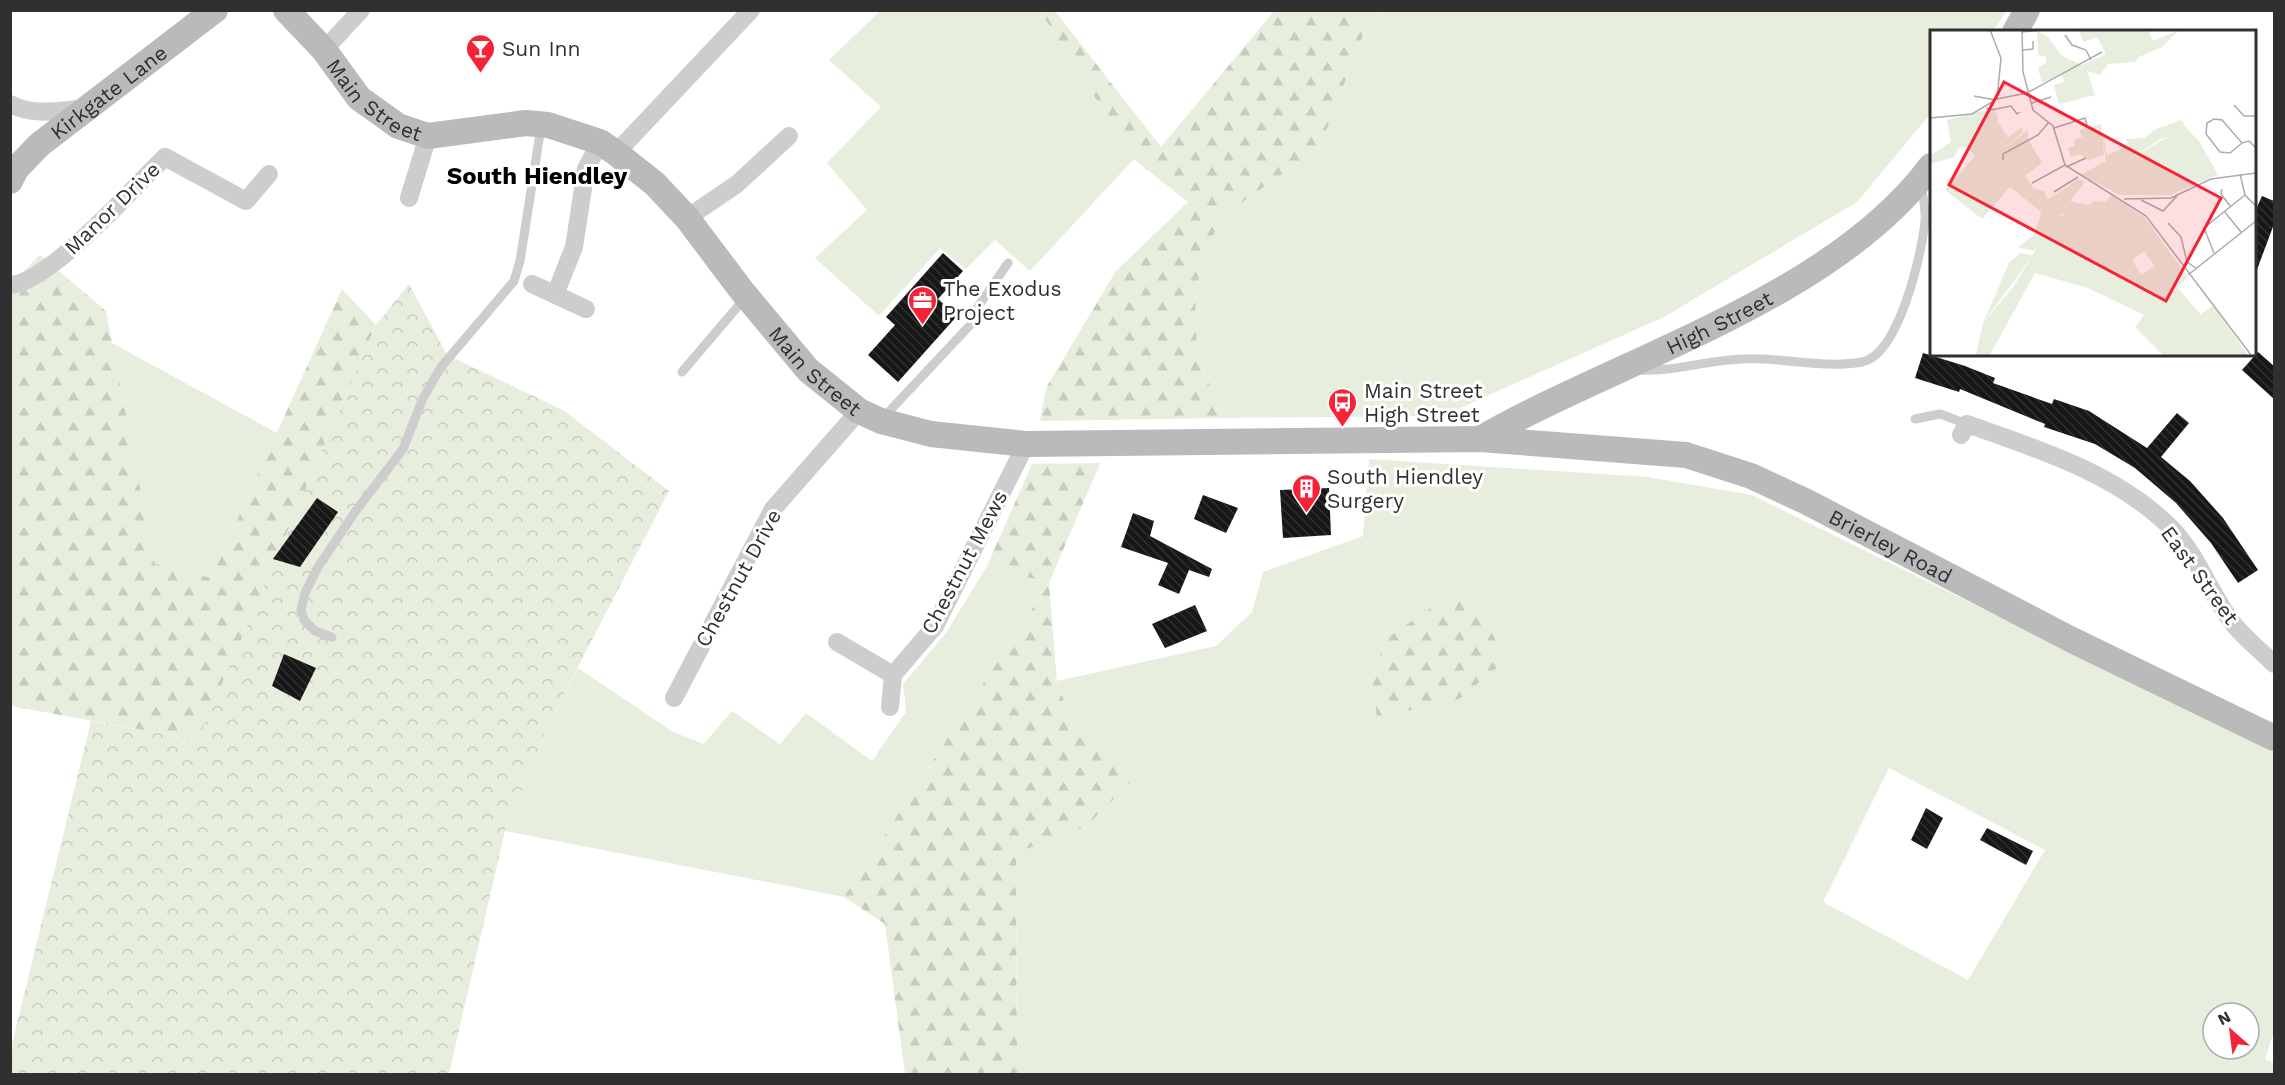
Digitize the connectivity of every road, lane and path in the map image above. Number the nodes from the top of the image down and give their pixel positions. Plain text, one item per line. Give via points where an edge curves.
1 (214, 10) edge
2 (286, 10) edge
3 (361, 10) edge
4 (751, 10) edge
5 (2027, 10) edge
6 (2016, 30) edge
7 (324, 50) junction
8 (10, 104) edge
9 (88, 108) junction
10 (541, 125) junction
11 (428, 136) junction
12 (789, 136) dead end
13 (608, 148) junction
14 (12, 170) edge
15 (1926, 172) edge
16 (269, 174) dead end
17 (409, 198) dead end
18 (687, 218) junction
19 (1008, 263) dead end
20 (532, 284) dead end
21 (10, 285) edge
22 (555, 294) junction
23 (747, 296) junction
24 (586, 309) dead end
25 (1618, 369) junction
26 (682, 372) dead end
27 (870, 416) junction
28 (1915, 419) dead end
29 (1964, 429) joint
30 (1480, 439) junction
31 (1026, 444) junction
32 (332, 637) dead end
33 (837, 642) dead end
34 (2274, 664) edge
35 (893, 675) junction
36 (674, 698) dead end
37 (890, 707) dead end
38 (2274, 738) edge

1 - 9 street, Kirkgate Lane
2 - 7 street, Main Street
3 - 7 street
4 - 13 street
5 - 6 street
7 - 11 street, Main Street via 359,98 398,126
8 - 9 street via 23,111 41,112
9 - 14 street, Kirkgate Lane
10 - 11 street, Main Street via 526,123
10 - 13 street, Main Street
10 - 32 lane via 514,281 441,367 423,398 403,449 318,567 305,593 301,609 304,620 315,631
11 - 17 street
12 - 18 street via 737,184
13 - 18 street, Main Street via 655,184
13 - 22 street via 586,169 573,247
15 - 25 street, High Street via 1879,222 1802,276
15 - 25 lane via 1925,219 1917,266 1902,314 1883,345 1865,362 1744,358 1653,371
16 - 21 street, Manor Drive via 246,201 165,158 68,252 22,285
18 - 23 street, Main Street
19 - 27 lane via 975,311 974,321
20 - 22 street
22 - 24 street
23 - 26 lane
23 - 27 street, Main Street via 808,370
25 - 30 street, High Street
27 - 31 street, Main Street via 932,434
27 - 36 street, Chestnut Drive via 773,509
28 - 29 lane via 1940,414
29 - 34 street, East Street via 2079,467 2132,497 2174,531 2235,626
30 - 31 street, Main Street
30 - 38 street, Brierley Road via 1686,455 1751,476
31 - 35 street, Chestnut Mews via 935,626
33 - 35 street
35 - 37 street

